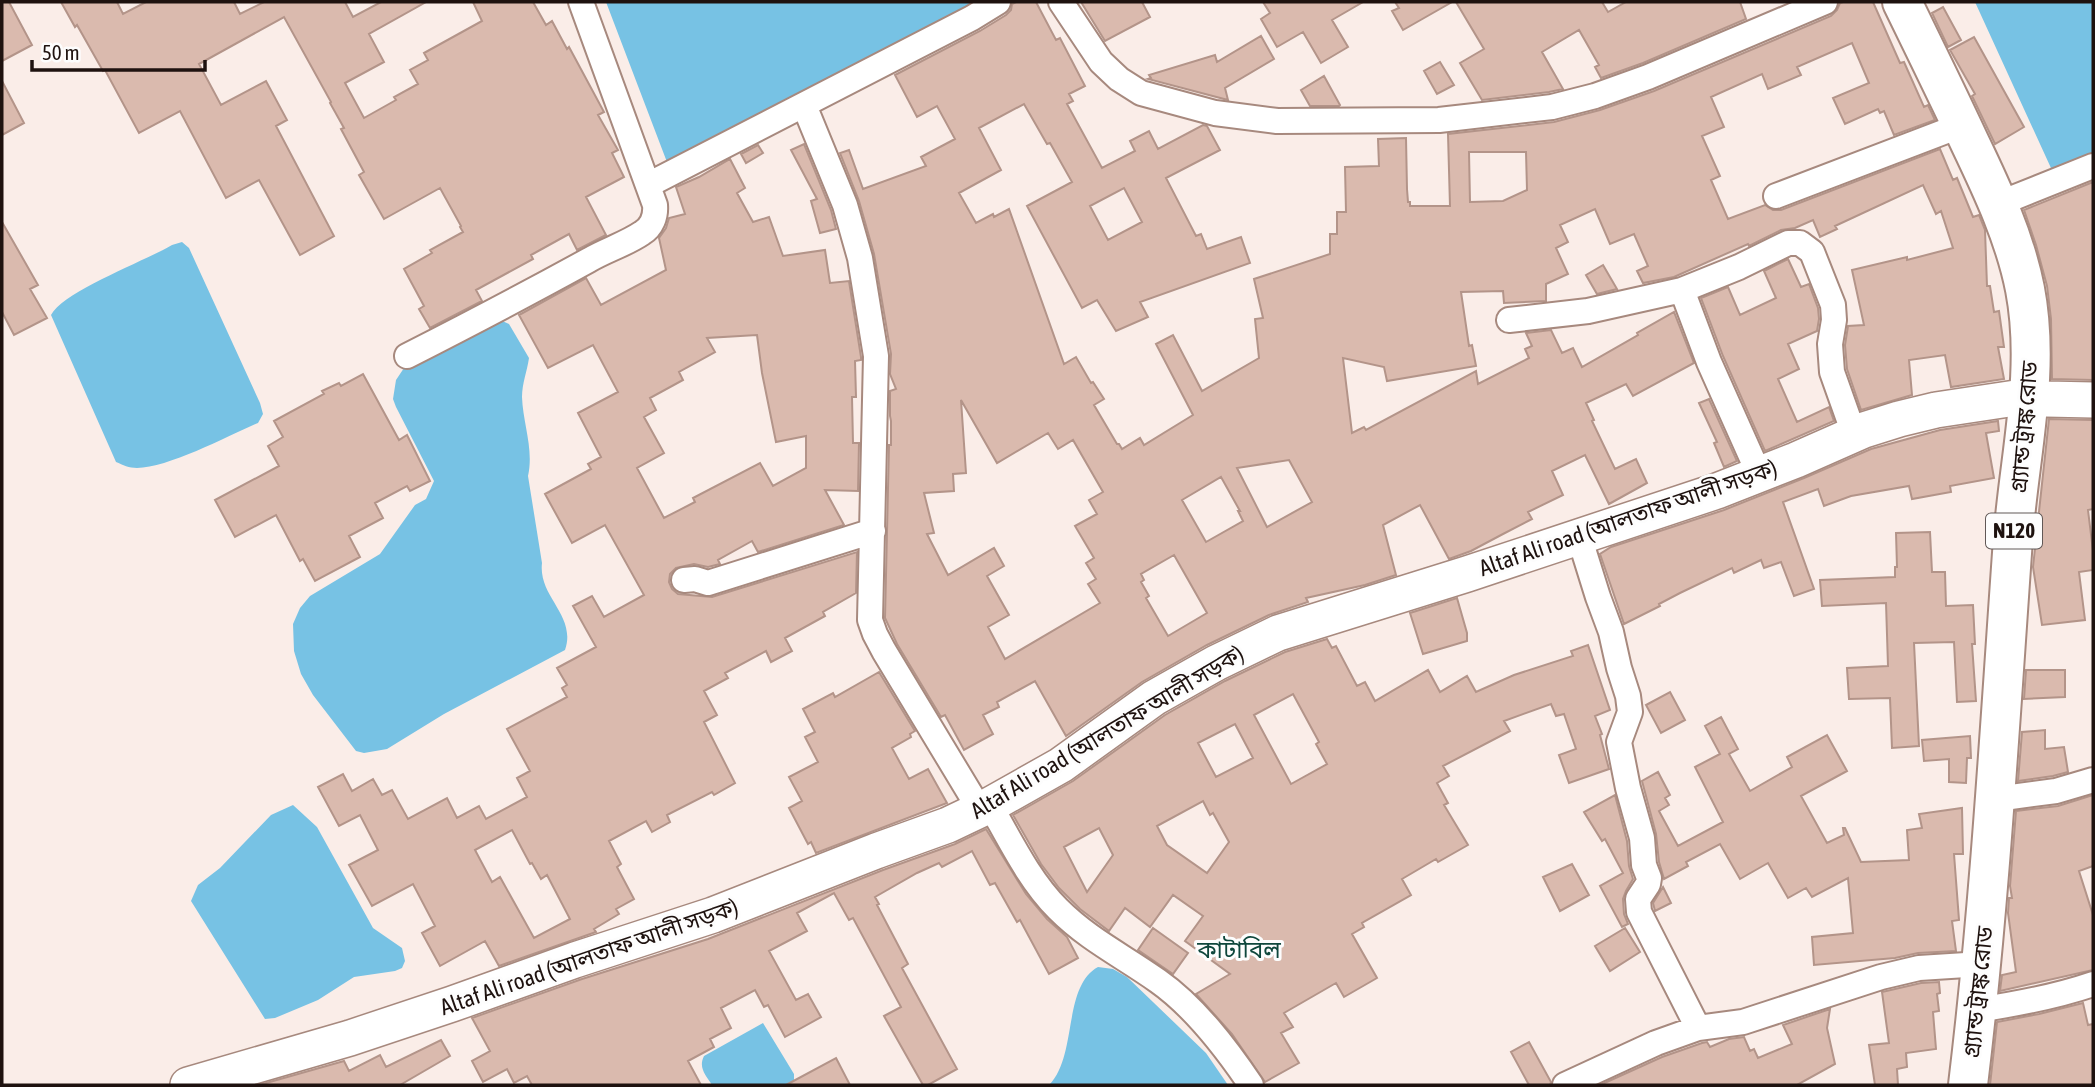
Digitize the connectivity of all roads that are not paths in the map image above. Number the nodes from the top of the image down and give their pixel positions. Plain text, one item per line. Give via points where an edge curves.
1 (581, 2) edge
2 (998, 2) edge
3 (1060, 2) edge
4 (1825, 2) edge
5 (1902, 2) edge
6 (804, 105) junction
7 (1962, 125) junction
8 (2093, 166) edge
9 (648, 185) junction
10 (1776, 196) dead end
11 (1998, 204) junction
12 (1682, 290) junction
13 (1509, 320) dead end
14 (407, 356) dead end
15 (2029, 396) junction
16 (2093, 400) edge
17 (1854, 434) junction
18 (1759, 474) junction
19 (873, 531) junction
20 (1579, 536) junction
21 (684, 580) dead end
22 (2093, 780) edge
23 (1996, 799) junction
24 (985, 808) junction
25 (1982, 964) junction
26 (2093, 984) edge
27 (1977, 1010) junction
28 (1698, 1028) junction
29 (188, 1085) edge
30 (1251, 1085) edge
31 (1565, 1085) edge
32 (1968, 1085) edge

1 - 9 street
2 - 6 street
3 - 4 street via 1101,62 1141,93 1215,113 1277,121 1440,120 1552,107 1648,77
5 - 7 highway, গ্র্যান্ড ট্রাঙ্ক রোড / N120
6 - 9 street
6 - 19 street via 845,205 860,258 876,356
7 - 10 street
7 - 11 highway, গ্র্যান্ড ট্রাঙ্ক রোড / N120
8 - 11 street
9 - 14 street via 655,214 645,232
11 - 15 highway, গ্র্যান্ড ট্রাঙ্ক রোড / N120 via 2025,289 2031,341
12 - 13 street via 1588,311
12 - 17 street via 1788,243 1800,243 1812,252 1833,304 1832,372
12 - 18 street
15 - 16 main road, Altaf Ali road (আলতাফ আলী সড়ক)
15 - 17 main road, Altaf Ali road (আলতাফ আলী সড়ক) via 1936,410
15 - 23 highway, গ্র্যান্ড ট্রাঙ্ক রোড / N120 via 2013,544
17 - 18 main road, Altaf Ali road (আলতাফ আলী সড়ক)
18 - 20 main road, Altaf Ali road (আলতাফ আলী সড়ক)
19 - 21 street via 708,583
19 - 24 street via 870,620 875,634
20 - 24 main road, Altaf Ali road (আলতাফ আলী সড়ক) via 1255,643 1154,698 1060,765
20 - 28 street via 1629,696 1630,712 1619,742 1649,878 1638,899 1639,912
22 - 23 street via 2056,791
23 - 25 highway, গ্র্যান্ড ট্রাঙ্ক রোড / N120
24 - 29 main road, Altaf Ali road (আলতাফ আলী সড়ক) via 713,915 350,1038
24 - 30 street via 1056,907 1088,937 1180,999
25 - 27 highway, গ্র্যান্ড ট্রাঙ্ক রোড / N120
25 - 28 street via 1919,968 1742,1022
26 - 27 street via 2030,1002
27 - 32 highway, গ্র্যান্ড ট্রাঙ্ক রোড / N120
28 - 31 street

